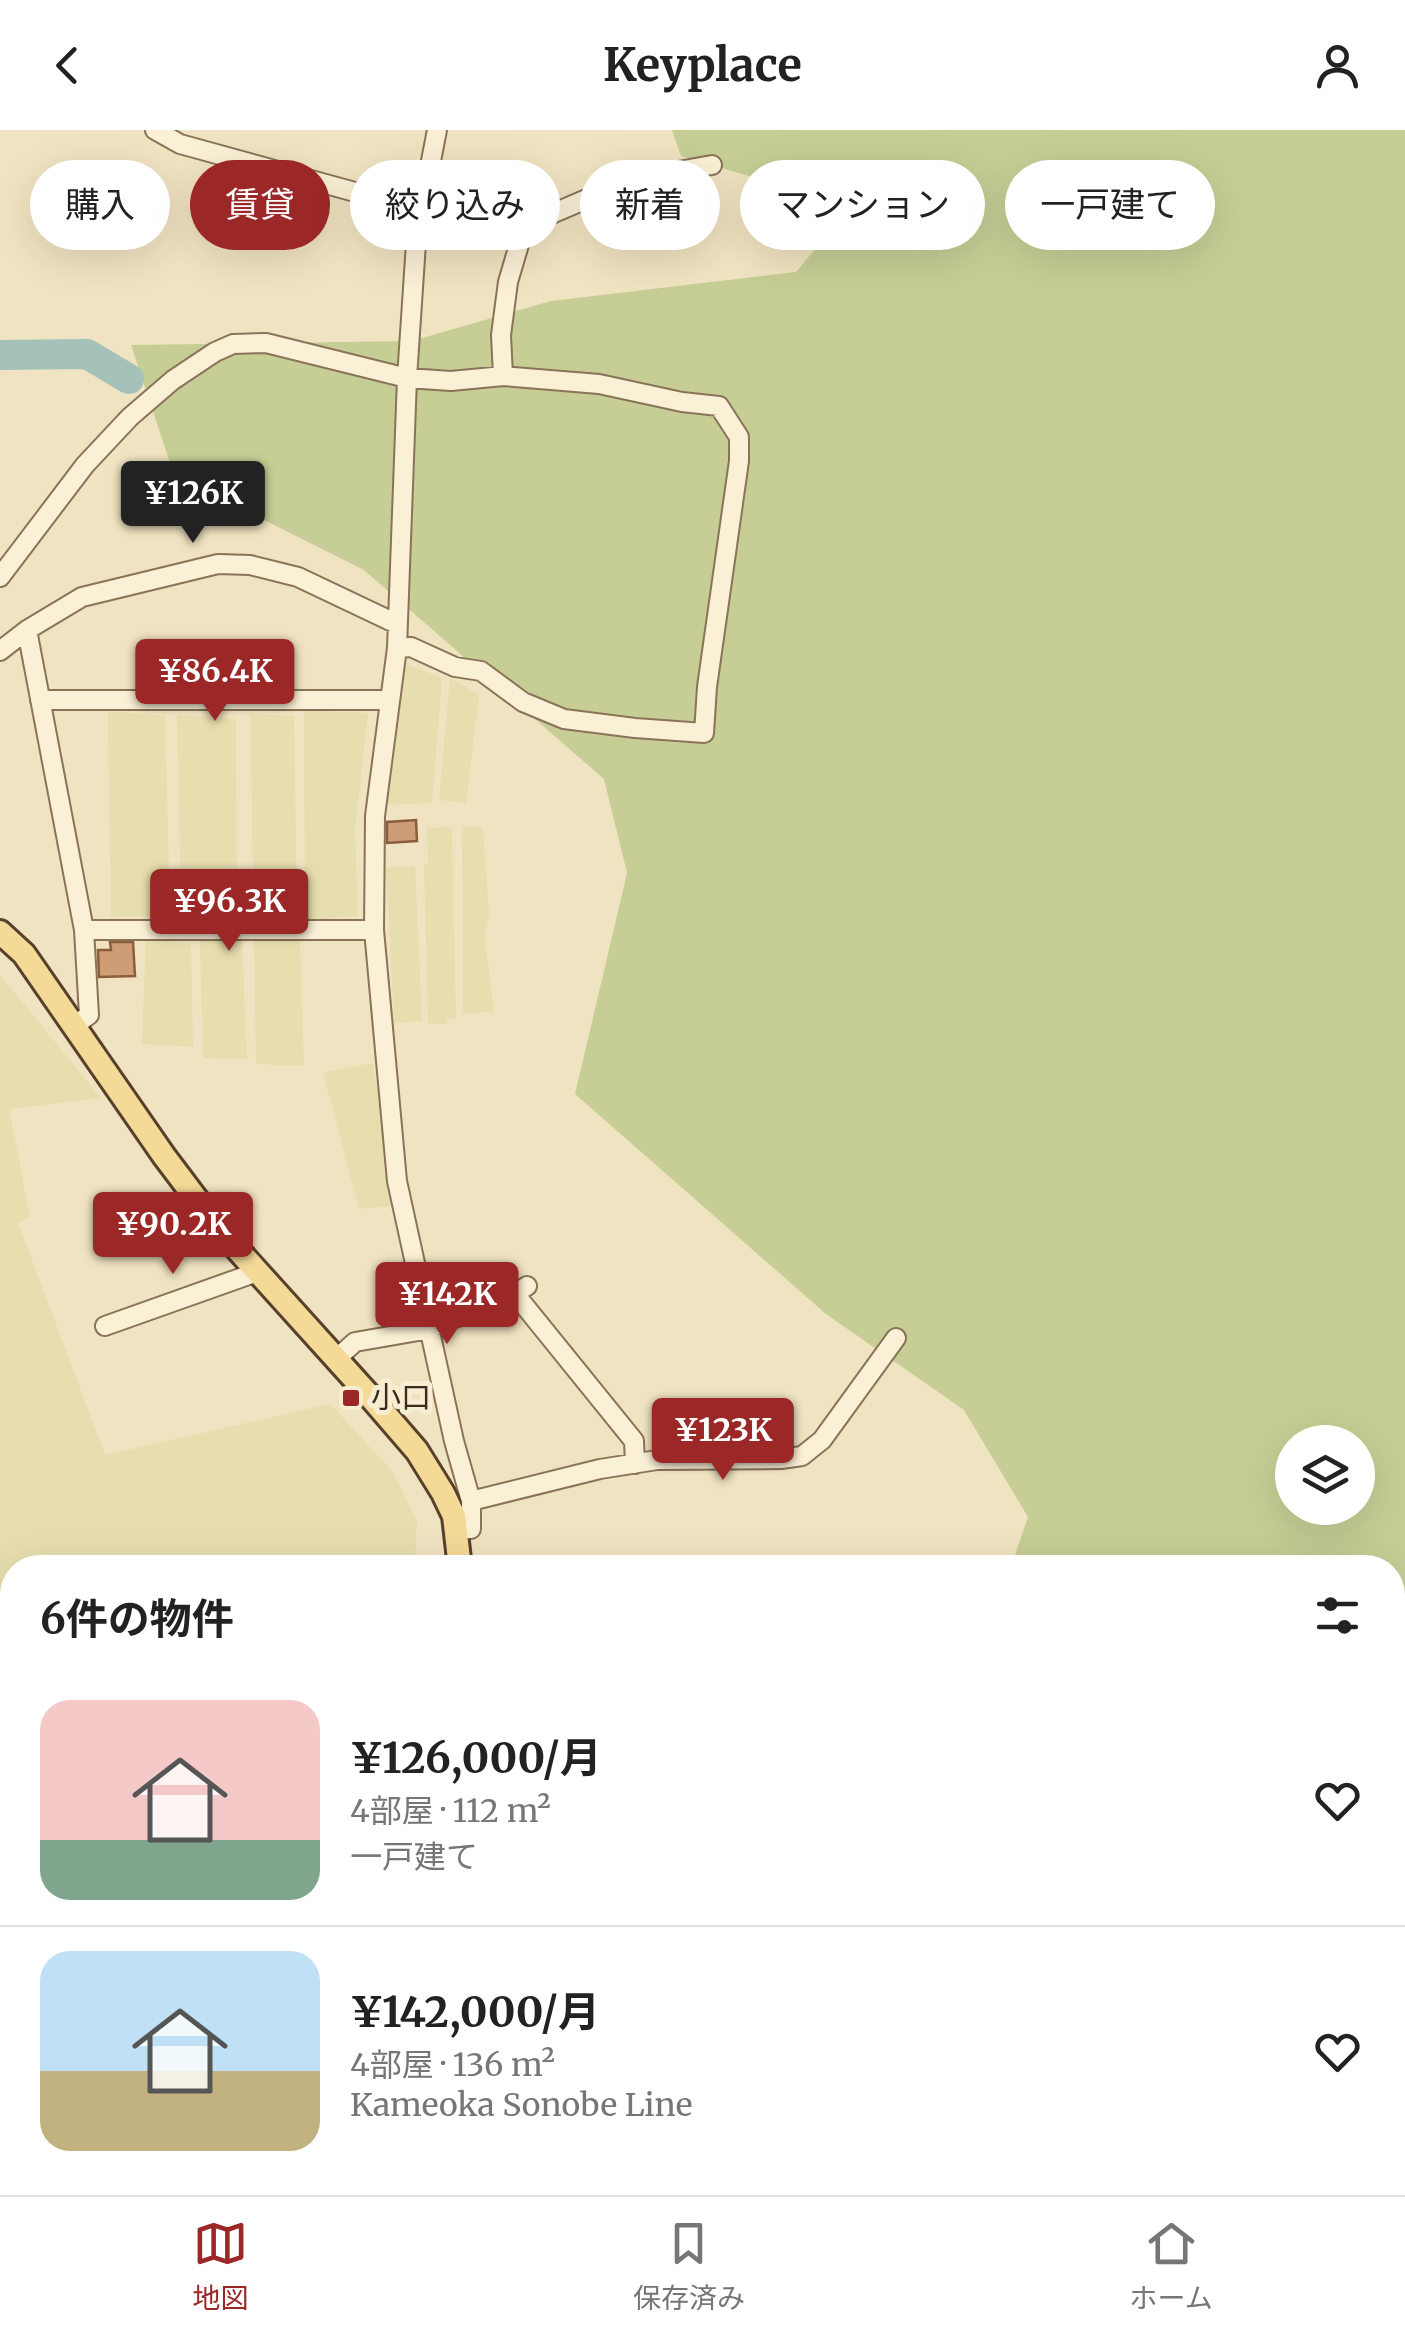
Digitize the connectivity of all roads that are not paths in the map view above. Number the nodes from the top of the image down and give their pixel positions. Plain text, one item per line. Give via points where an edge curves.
1 (155, 130) edge
2 (436, 130) edge
3 (431, 160) edge
4 (350, 191) edge
5 (415, 250) edge
6 (517, 250) edge
7 (503, 376) junction
8 (406, 378) junction
9 (0, 577) edge
10 (397, 624) junction
11 (27, 630) junction
12 (397, 648) junction
13 (0, 651) edge
14 (40, 700) junction
15 (390, 700) junction
16 (84, 930) junction
17 (374, 930) junction
18 (0, 932) edge
19 (74, 1026) junction
20 (256, 1272) junction
21 (105, 1326) dead end
22 (430, 1329) junction
23 (896, 1338) dead end
24 (336, 1359) junction
25 (636, 1464) junction
26 (471, 1501) junction
27 (456, 1530) junction
28 (459, 1555) edge

1 - 4 street via 180,144
2 - 3 street
5 - 8 street
6 - 7 street via 501,335
7 - 8 street
7 - 12 street via 599,384 719,406 739,437 704,733 564,718 524,702 481,671
8 - 9 street via 266,343 216,352 130,417
8 - 10 street
10 - 11 street via 298,577 250,564 218,564 82,597
10 - 12 street
11 - 13 street
11 - 14 street
12 - 15 street
14 - 15 street
14 - 16 street
15 - 17 street via 375,816
16 - 17 street
16 - 19 street via 90,1015
17 - 22 street via 397,1182
18 - 19 main road via 24,954
19 - 20 main road
20 - 21 street
20 - 24 main road
22 - 24 street via 354,1342
22 - 25 street via 521,1290 634,1441
22 - 26 street
23 - 25 street via 822,1440 802,1456
24 - 27 main road via 416,1451 443,1493
25 - 26 street
26 - 27 street via 471,1530
27 - 28 main road

